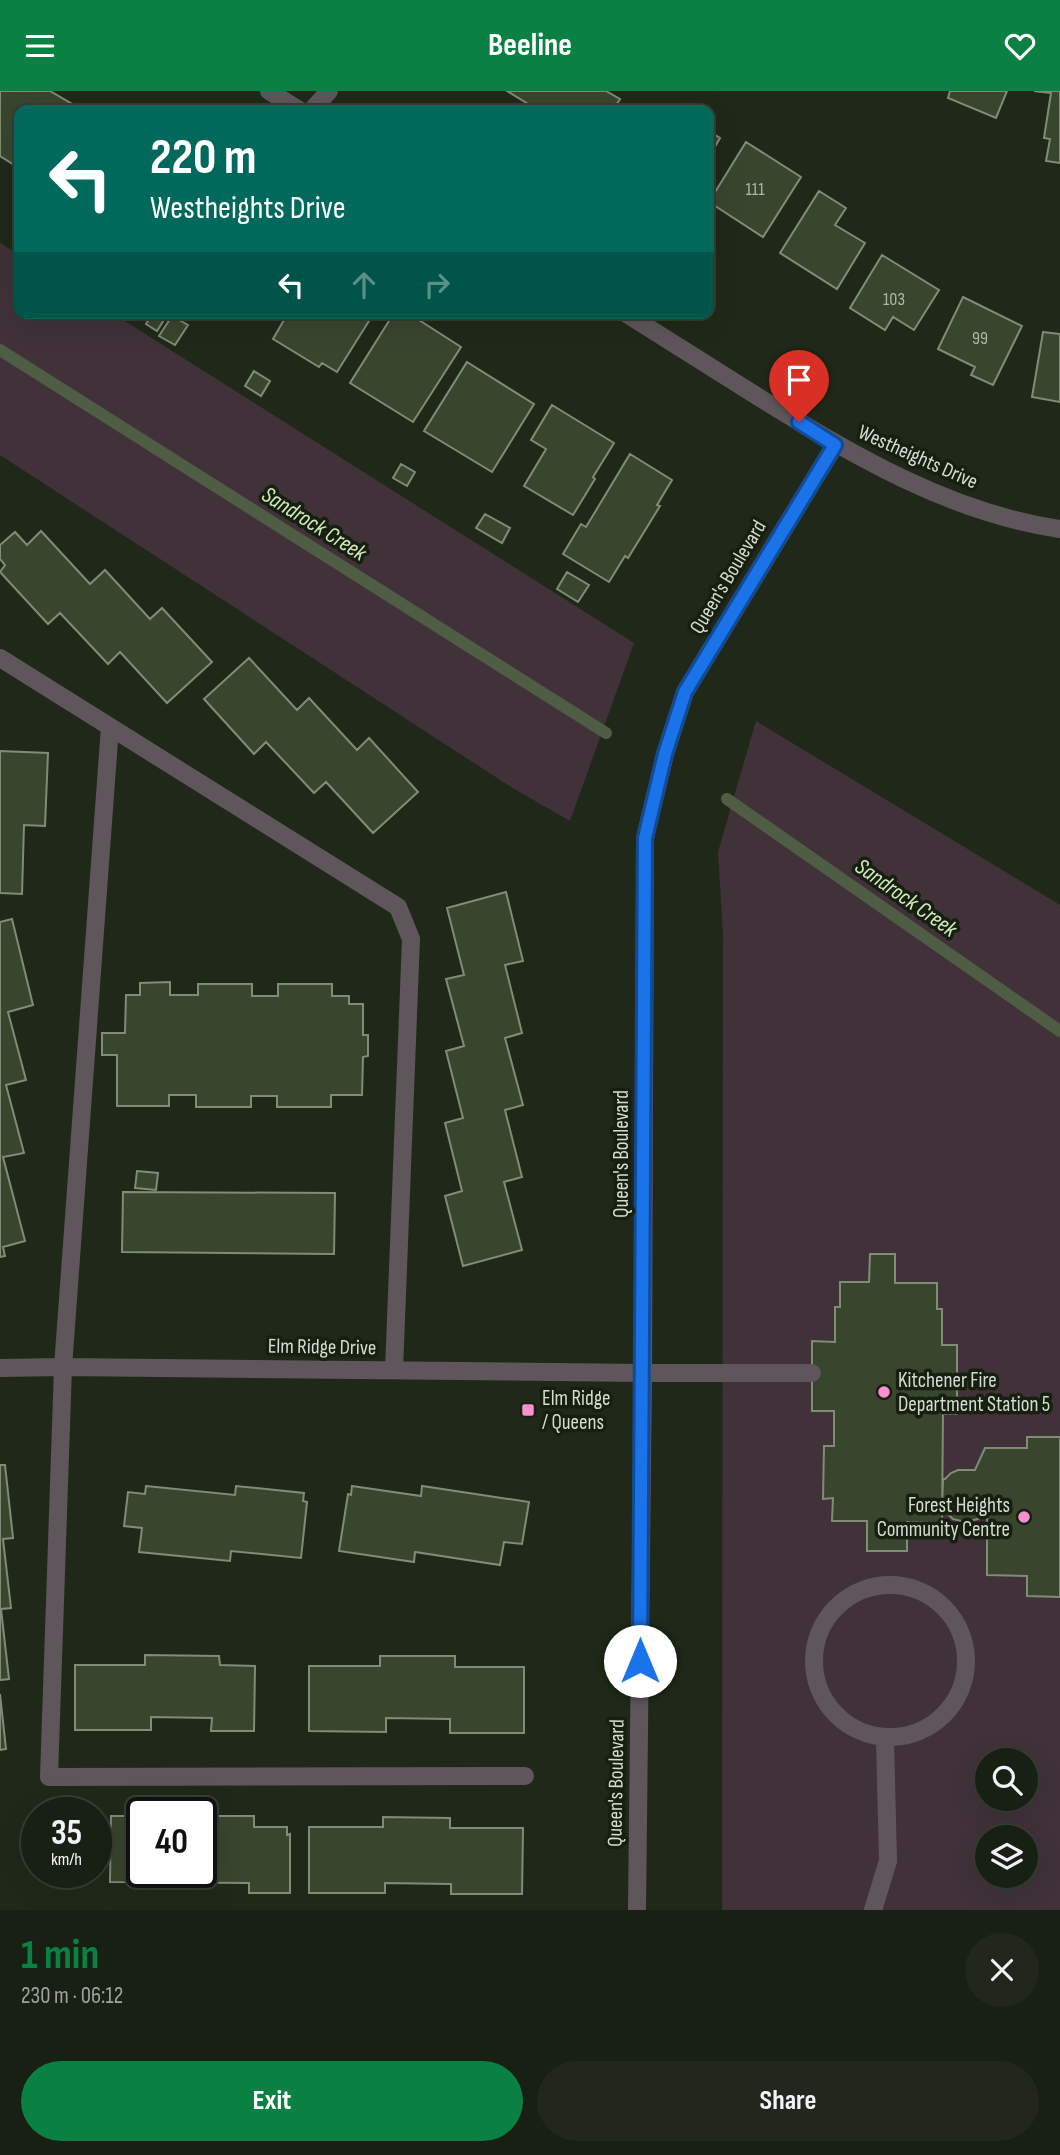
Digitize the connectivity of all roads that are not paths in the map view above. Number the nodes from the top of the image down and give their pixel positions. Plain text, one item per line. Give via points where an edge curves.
1 (269, 91) edge
2 (329, 91) edge
3 (291, 105) edge
4 (316, 105) edge
5 (635, 319) edge
6 (835, 445) junction
7 (1060, 529) edge
8 (0, 658) edge
9 (110, 727) junction
10 (63, 1367) junction
11 (0, 1369) edge
12 (394, 1370) junction
13 (643, 1373) junction
14 (812, 1373) dead end
15 (885, 1739) junction
16 (525, 1776) dead end
17 (637, 1910) edge
18 (873, 1910) edge

1 - 3 street
2 - 4 street
5 - 6 street, Westheights Drive
6 - 7 street, Westheights Drive via 942,497 1029,525
6 - 13 street, Queen's Boulevard via 685,692 645,838
8 - 9 street
9 - 10 street
9 - 12 street via 398,908 411,939
10 - 11 street, Elm Ridge Drive
10 - 12 street, Elm Ridge Drive
10 - 16 street via 50,1777
12 - 13 street, Elm Ridge Drive
13 - 14 street, Elm Ridge Drive
13 - 17 street, Queen's Boulevard
15 - 15 street via 912,1736 938,1722 956,1702 966,1674 966,1647 958,1625 942,1603 902,1585 857,1592 834,1609 819,1631 813,1661 818,1687 830,1711 846,1726
15 - 18 street via 888,1861

